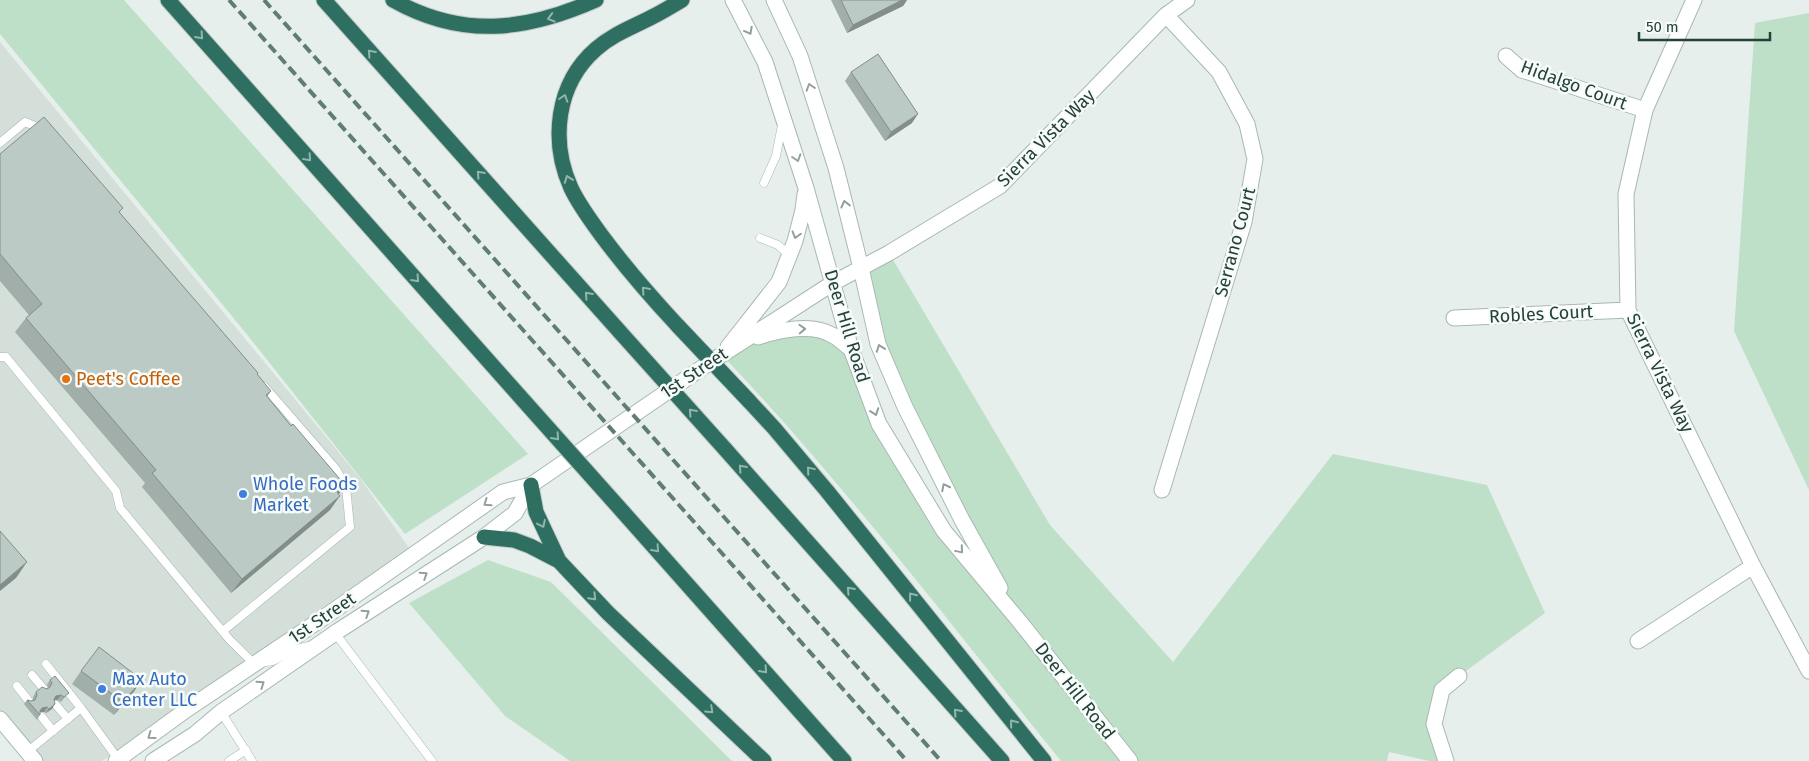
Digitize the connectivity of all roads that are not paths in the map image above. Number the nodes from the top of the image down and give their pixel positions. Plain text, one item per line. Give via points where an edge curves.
1 (168, 0) edge
2 (324, 0) edge
3 (393, 0) edge
4 (596, 0) edge
5 (682, 0) edge
6 (733, 0) edge
7 (774, 0) edge
8 (1187, 0) edge
9 (1694, 0) edge
10 (1166, 15) junction
11 (1506, 56) dead end
12 (1645, 110) junction
13 (784, 116) junction
14 (47, 134) edge
15 (0, 143) edge
16 (764, 183) dead end
17 (806, 188) junction
18 (760, 238) dead end
19 (790, 255) junction
20 (861, 268) junction
21 (833, 283) junction
22 (1628, 310) junction
23 (1454, 318) dead end
24 (738, 344) junction
25 (851, 349) junction
26 (722, 355) junction
27 (0, 357) edge
28 (258, 380) edge
29 (531, 485) junction
30 (1162, 490) dead end
31 (484, 536) junction
32 (559, 561) junction
33 (1753, 566) junction
34 (1020, 622) junction
35 (223, 631) junction
36 (335, 633) junction
37 (1638, 641) dead end
38 (321, 644) junction
39 (46, 664) dead end
40 (251, 666) junction
41 (1809, 671) edge
42 (32, 675) dead end
43 (1459, 676) dead end
44 (17, 686) dead end
45 (43, 688) edge
46 (28, 700) edge
47 (56, 705) edge
48 (80, 708) junction
49 (221, 712) junction
50 (42, 717) edge
51 (0, 719) edge
52 (68, 719) junction
53 (53, 731) junction
54 (246, 750) junction
55 (31, 757) edge
56 (117, 760) edge
57 (153, 761) edge
58 (228, 761) edge
59 (252, 761) edge
60 (432, 761) edge
61 (764, 761) edge
62 (844, 761) edge
63 (1002, 761) edge
64 (1044, 761) edge
65 (1130, 761) edge
66 (1446, 761) edge

1 -> 62 highway, bridge
63 -> 2 highway, bridge
4 -> 3 highway via 561,15 510,27 461,25 431,18
64 -> 5 highway, bridge via 827,491 618,257 577,198 564,168 559,130 567,88 589,56 613,36
6 -> 13 street, Deer Hill Road via 765,62
20 -> 7 street, Deer Hill Road via 836,168 800,56
8 - 10 street, Sierra Vista Way
9 - 12 street, Sierra Vista Way
10 - 20 street, Sierra Vista Way via 1000,186
10 - 30 street, Serrano Court via 1219,72 1247,124 1255,159 1244,222
11 - 12 street, Hidalgo Court via 1522,70
12 - 22 street, Sierra Vista Way via 1626,194
13 - 16 lane via 776,156
13 -> 17 street, Deer Hill Road
14 - 15 lane via 41,127 25,122
17 -> 19 street
17 - 21 street, Deer Hill Road
18 - 19 lane via 778,245
19 - 26 street via 779,282
20 - 21 street, 1st Street
34 -> 20 street, Deer Hill Road via 962,520 905,408 878,344
21 - 24 street, 1st Street
21 - 25 street, Deer Hill Road
22 - 23 street, Robles Court
22 - 33 street, Sierra Vista Way
24 -> 25 street via 777,331 809,329 831,334
24 - 26 street, 1st Street
25 -> 34 street, Deer Hill Road via 879,424 944,531
26 - 29 street, 1st Street
27 - 35 lane via 6,357 116,491 120,508
28 - 35 lane via 336,470 346,487 350,527
29 - 31 street, 1st Street via 514,513
29 -> 32 highway via 536,512
29 -> 40 street, 1st Street via 503,492
31 - 32 highway via 514,540
36 -> 31 street, 1st Street
32 -> 61 highway via 608,613
33 - 37 street
33 - 41 street, Sierra Vista Way
34 - 65 street, Deer Hill Road
35 - 40 lane
36 - 38 street, 1st Street
36 - 60 lane
38 - 40 lane
49 -> 38 street, 1st Street
39 - 48 lane
40 - 49 street via 240,685 226,696
40 -> 56 street, 1st Street
42 - 45 lane
43 - 66 street via 1442,690 1434,724
44 - 46 lane
47 - 52 lane
48 - 52 lane
48 - 56 lane
49 - 54 lane
49 - 57 street, 1st Street via 195,734
50 - 53 lane
51 - 55 street
52 - 53 lane
53 - 55 lane
54 - 58 lane
54 - 59 lane

